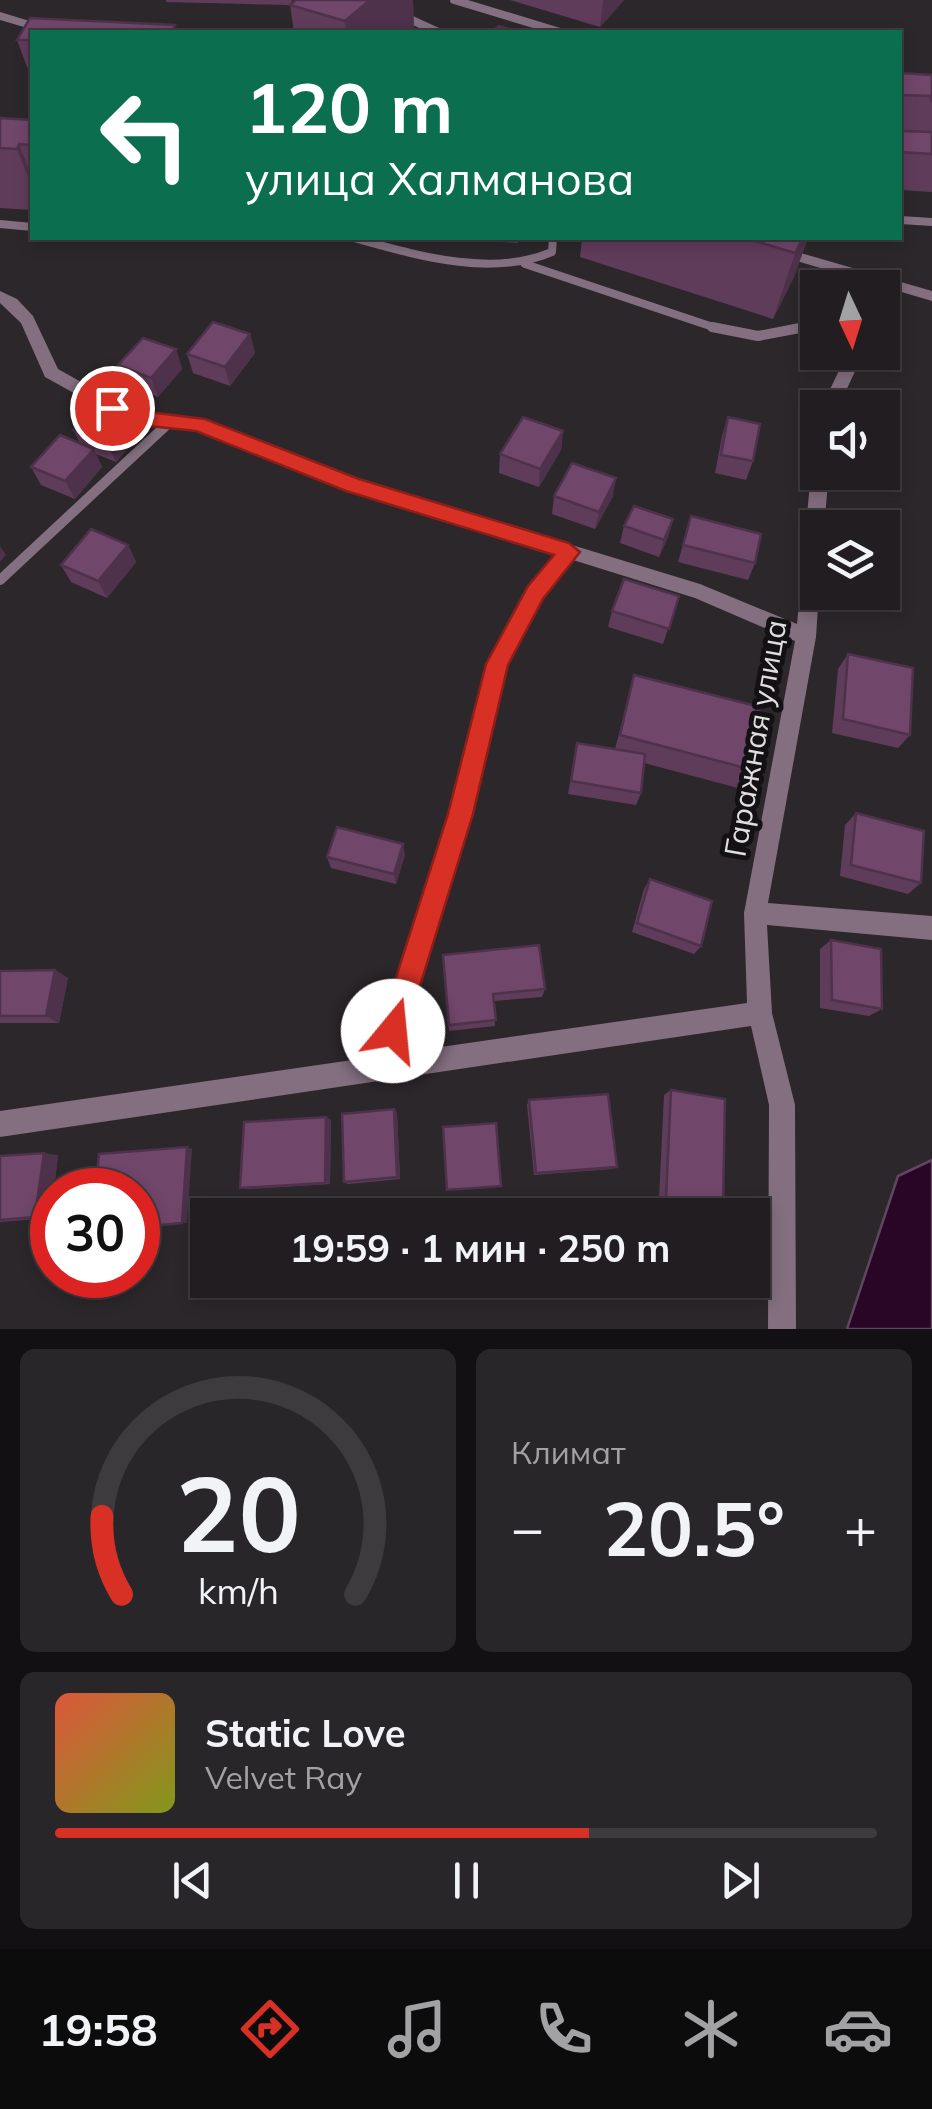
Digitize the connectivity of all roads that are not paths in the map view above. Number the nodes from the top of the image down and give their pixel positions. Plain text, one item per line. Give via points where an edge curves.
1 (454, 0) edge
2 (400, 15) dead end
3 (0, 16) edge
4 (46, 30) edge
5 (434, 30) edge
6 (553, 30) edge
7 (902, 220) edge
8 (932, 222) edge
9 (0, 224) edge
10 (30, 227) edge
11 (360, 240) edge
12 (553, 240) edge
13 (740, 240) edge
14 (525, 264) junction
15 (824, 270) edge
16 (900, 293) edge
17 (0, 296) edge
18 (932, 296) edge
19 (800, 328) edge
20 (173, 419) junction
21 (818, 490) edge
22 (569, 552) junction
23 (0, 580) edge
24 (806, 637) junction
25 (755, 914) junction
26 (932, 928) edge
27 (760, 1014) junction
28 (382, 1068) junction
29 (0, 1124) edge
30 (782, 1329) edge

1 - 6 lane
2 - 5 lane
3 - 4 street
7 - 8 lane
9 - 10 lane
11 - 14 lane
12 - 14 lane via 552,252
13 - 15 street
14 - 19 lane via 722,330 758,336
16 - 18 street
17 - 20 street via 34,323 51,373 130,416
20 - 22 street via 353,485
20 - 23 lane
21 - 24 street, Гаражная улица
22 - 24 street via 700,592
22 - 28 street via 536,593 497,664 460,814
24 - 25 street, Гаражная улица
25 - 26 street
25 - 27 street, Гаражная улица
27 - 28 street
27 - 30 street, Гаражная улица via 782,1104
28 - 29 street

